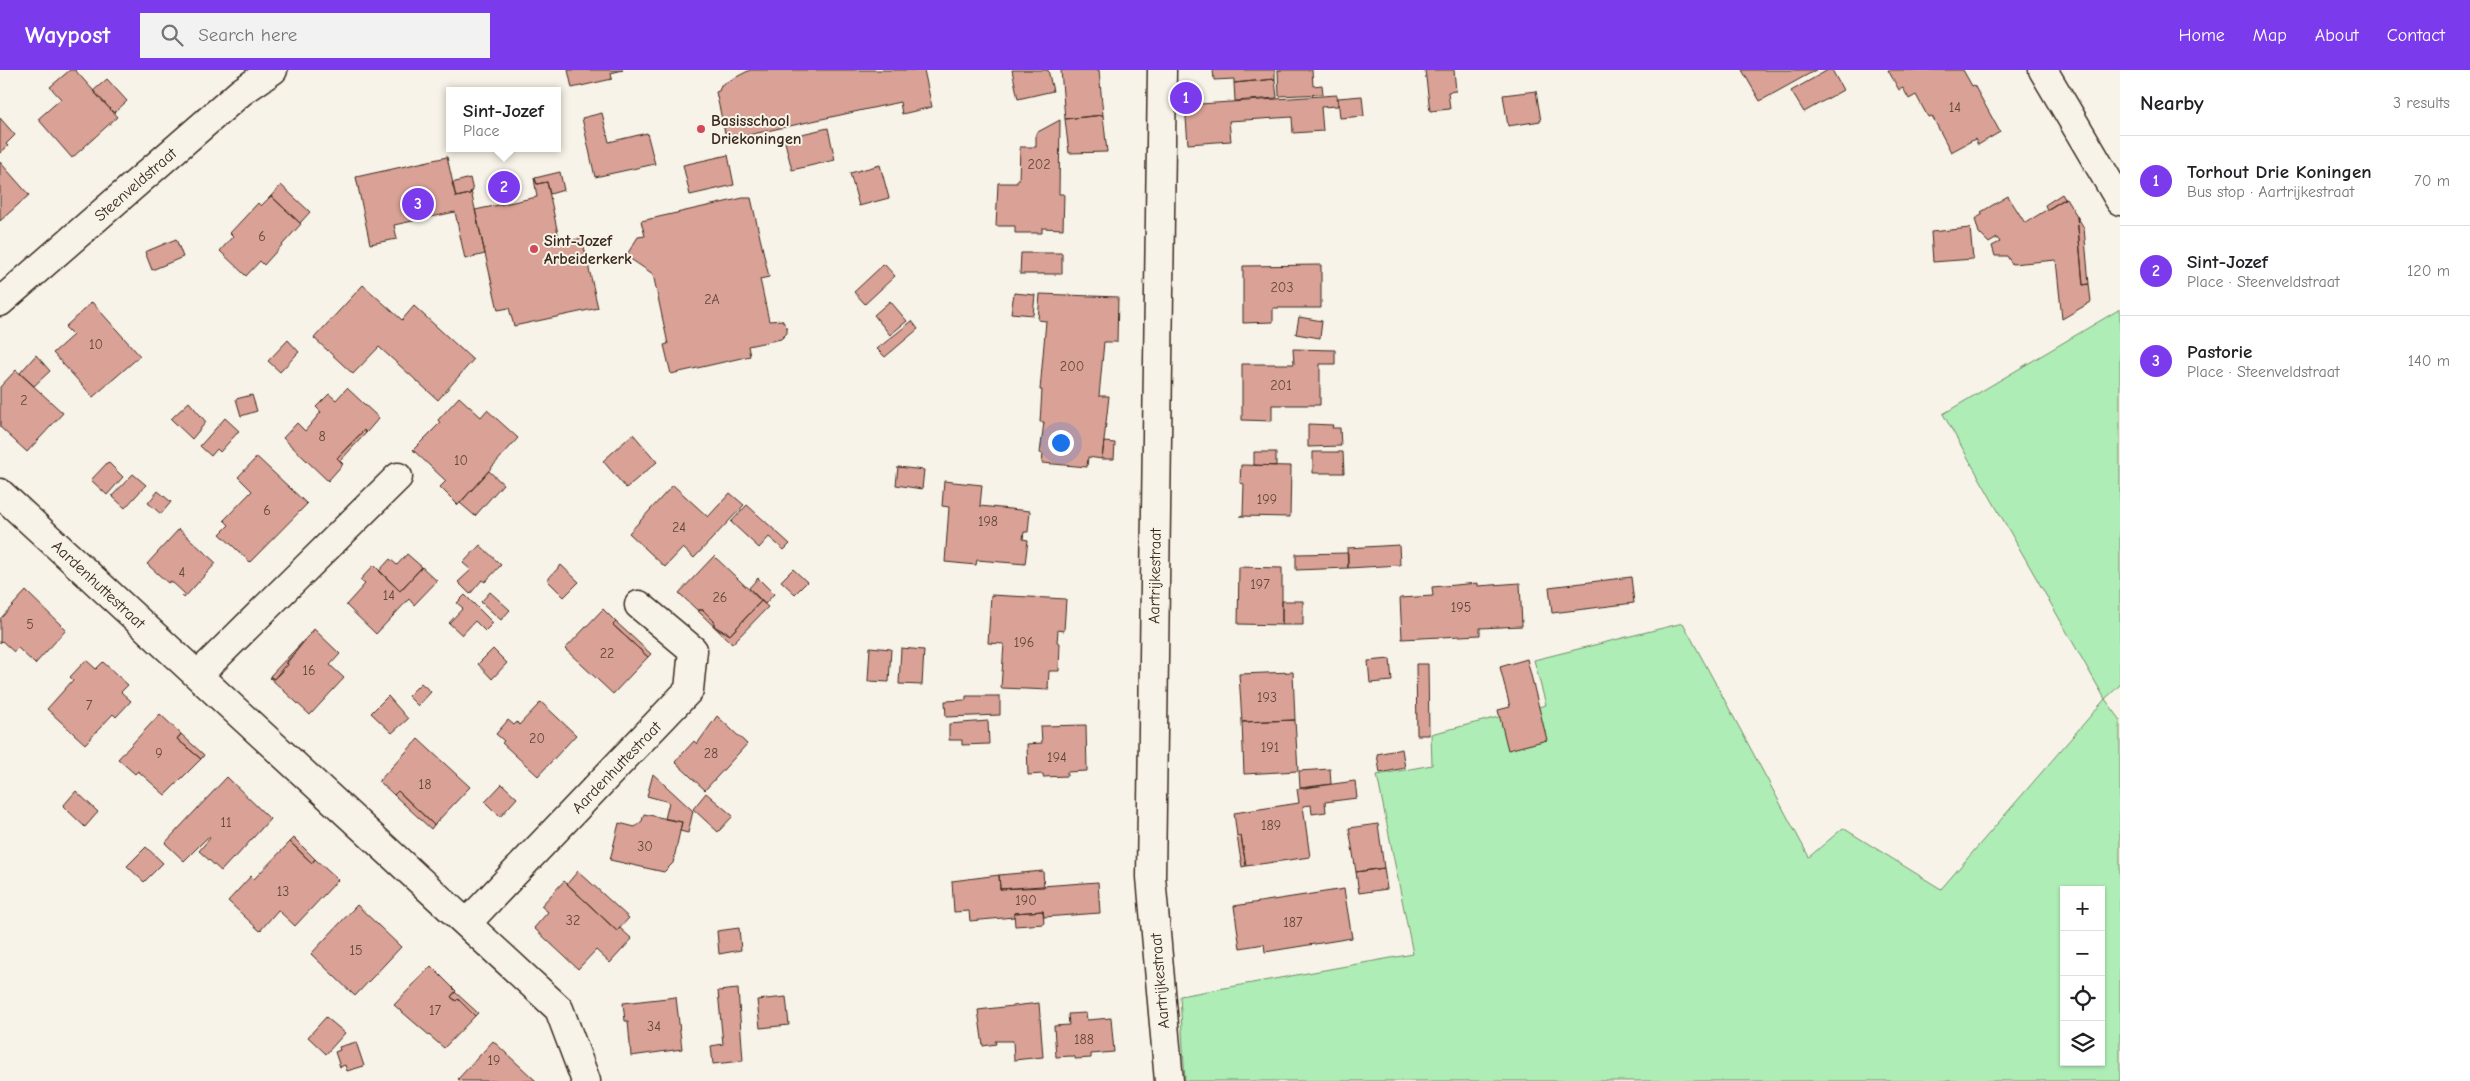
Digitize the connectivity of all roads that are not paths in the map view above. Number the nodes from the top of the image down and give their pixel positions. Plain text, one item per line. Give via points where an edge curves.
1 (273, 70) edge
2 (1162, 70) edge
3 (2043, 70) edge
4 (2120, 201) edge
5 (0, 302) edge
6 (398, 477) dead end
7 (0, 493) edge
8 (640, 605) dead end
9 (198, 675) junction
10 (467, 923) junction
11 (586, 1081) edge
12 (1169, 1081) edge

1 - 5 street, Steenveldstraat via 240,92
2 - 12 street, Aartrijkestraat via 1150,877
3 - 4 street
6 - 9 street
7 - 9 street, Aardenhuttestraat
8 - 10 street, Aardenhuttestraat via 693,650 689,690
9 - 10 street, Aardenhuttestraat
10 - 11 street, Aardenhuttestraat via 559,1009

